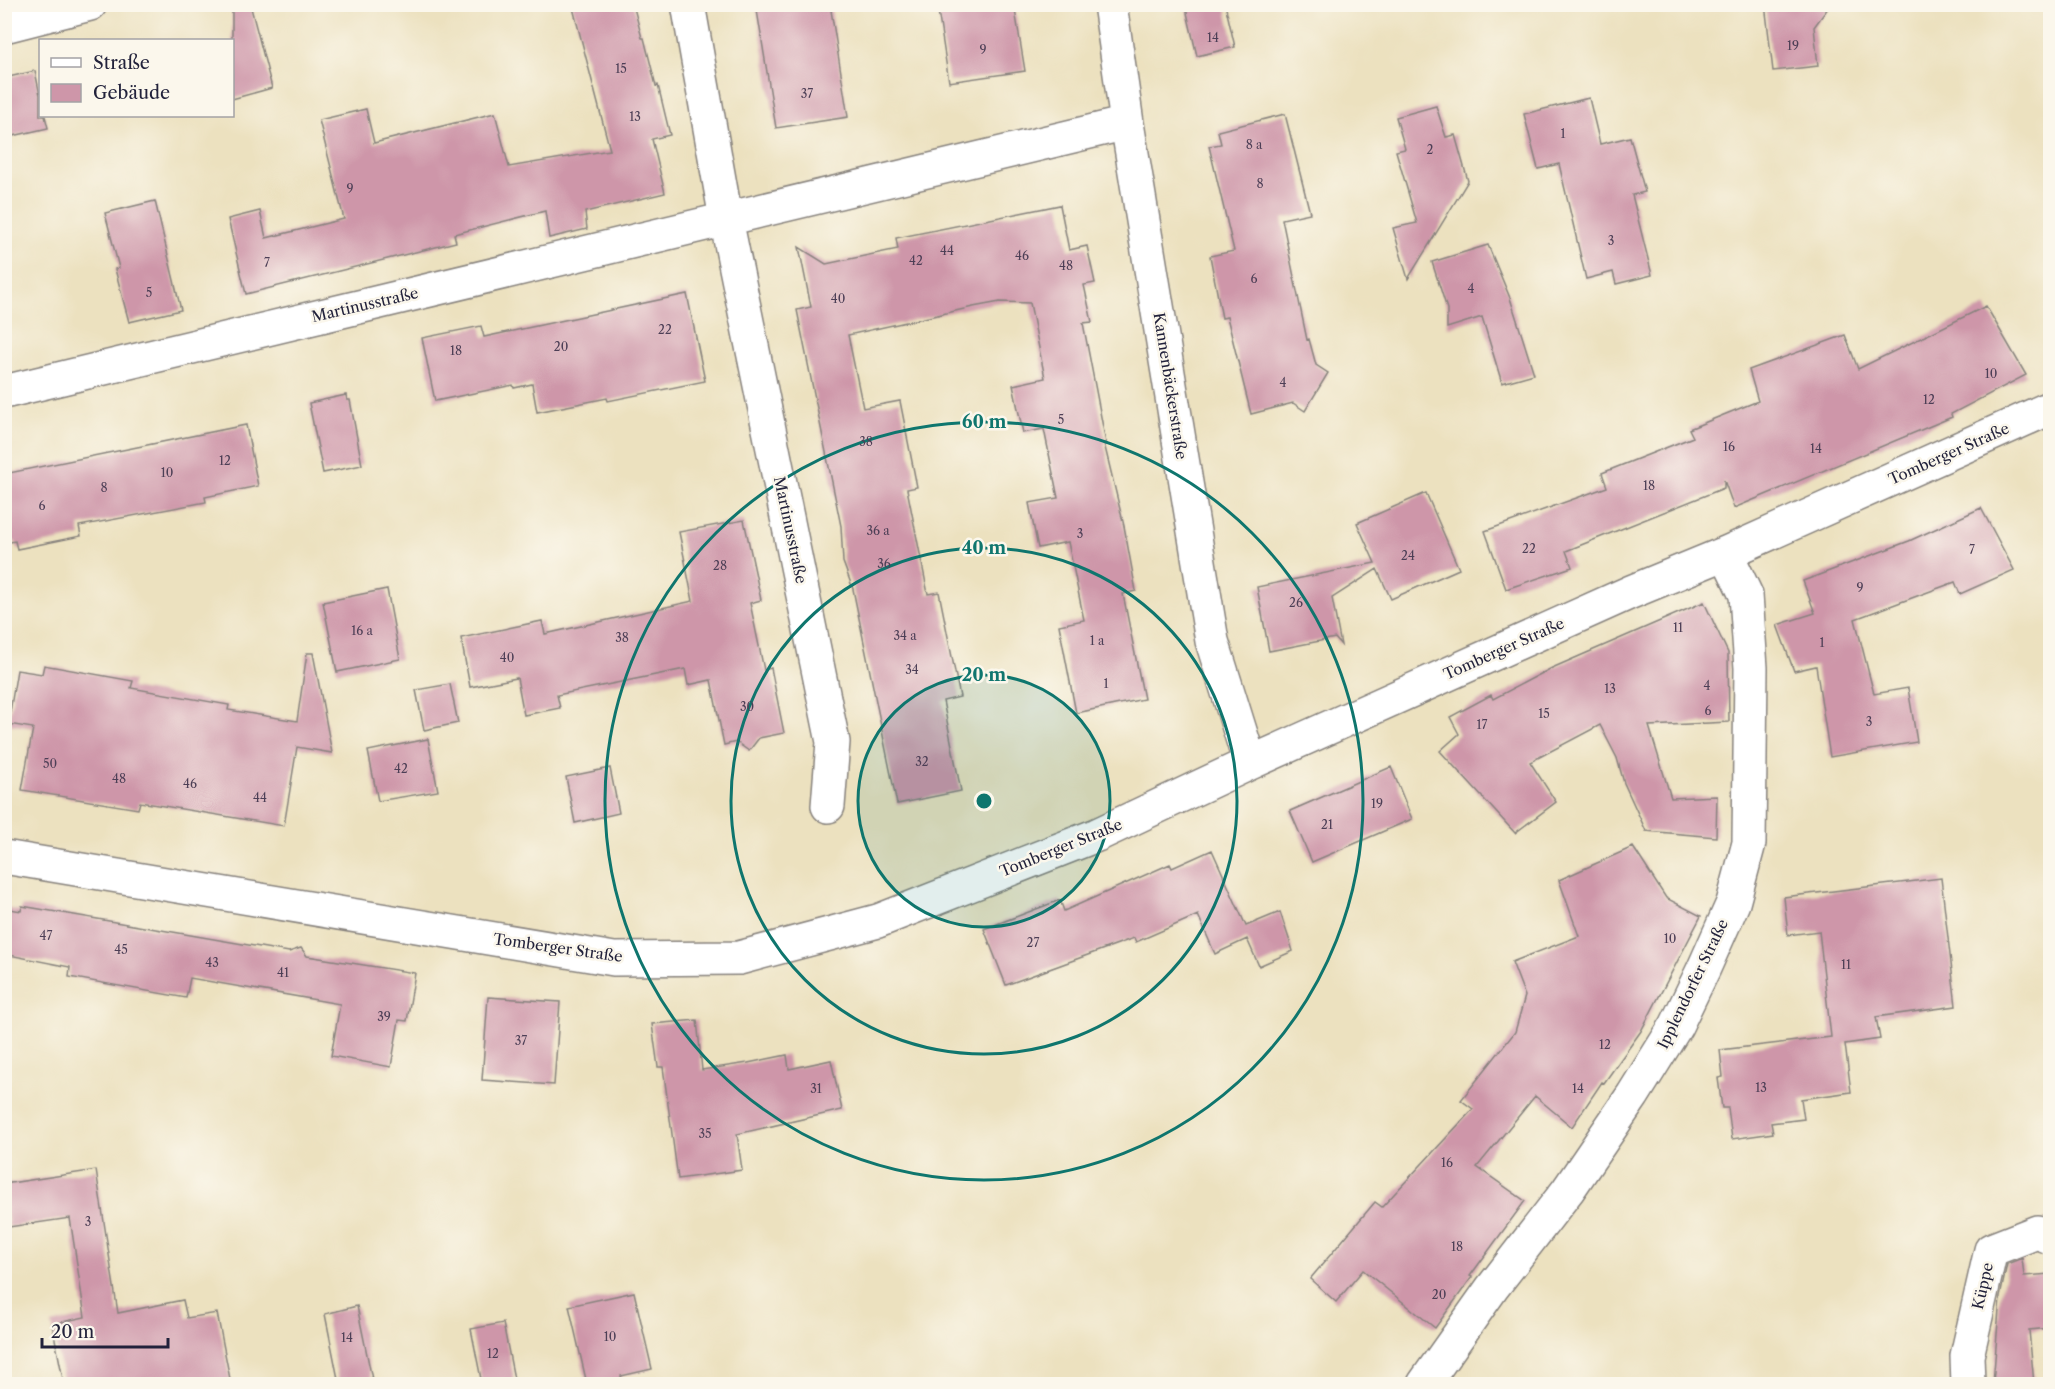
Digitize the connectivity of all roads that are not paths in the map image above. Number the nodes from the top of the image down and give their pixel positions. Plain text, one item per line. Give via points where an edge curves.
1 (90, 4) edge
2 (688, 4) edge
3 (1110, 4) edge
4 (4, 26) edge
5 (1127, 123) junction
6 (726, 219) junction
7 (4, 392) edge
8 (2050, 408) edge
9 (1726, 553) junction
10 (1250, 763) junction
11 (828, 806) dead end
12 (4, 857) edge
13 (2050, 1237) edge
14 (1424, 1384) edge
15 (1968, 1384) edge

1 - 4 street
2 - 6 street, Martinusstraße
3 - 5 street, Kannenbäckerstraße
5 - 6 street, Martinusstraße
5 - 10 street, Kannenbäckerstraße via 1212,641
6 - 7 street, Martinusstraße
6 - 11 street, Martinusstraße via 833,742
8 - 9 street, Tomberger Straße
9 - 10 street, Tomberger Straße
9 - 14 street, Ipplendorfer Straße via 1746,595 1751,668 1749,843 1732,903 1676,1026 1633,1095 1568,1190
10 - 12 street, Tomberger Straße via 1097,835 878,921 739,958 614,959
13 - 15 street, Küppe via 2037,1232 1991,1250 1967,1356

